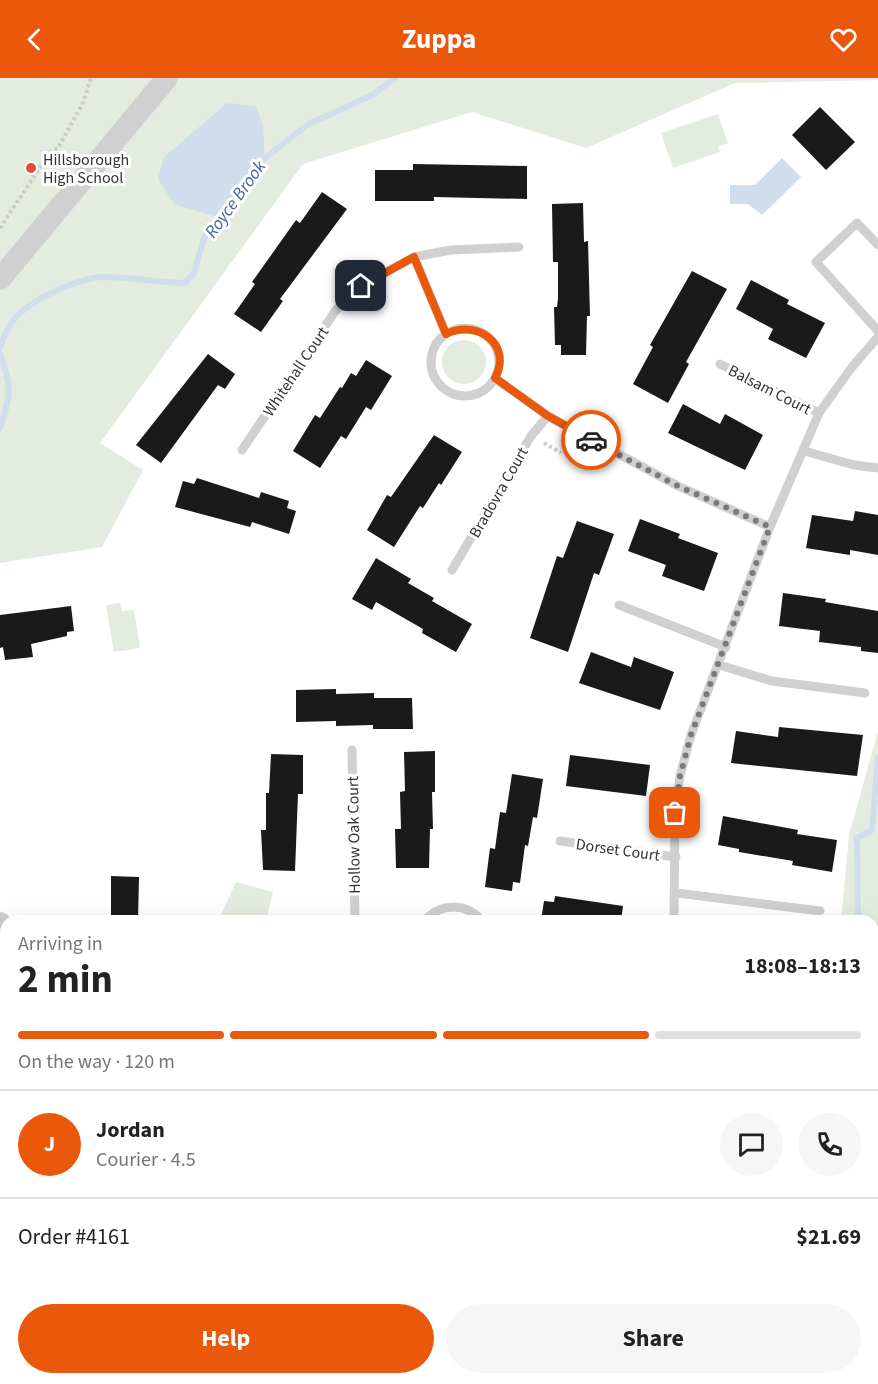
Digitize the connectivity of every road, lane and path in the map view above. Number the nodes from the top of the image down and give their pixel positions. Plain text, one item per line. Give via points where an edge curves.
1 (91, 78) edge
2 (167, 78) edge
3 (0, 228) edge
4 (878, 245) edge
5 (519, 247) dead end
6 (414, 257) junction
7 (0, 279) edge
8 (878, 331) edge
9 (446, 334) junction
10 (878, 338) edge
11 (720, 364) dead end
12 (495, 378) junction
13 (819, 413) junction
14 (548, 416) junction
15 (544, 443) dead end
16 (242, 450) dead end
17 (804, 451) junction
18 (561, 453) dead end
19 (878, 468) edge
20 (770, 527) junction
21 (452, 570) dead end
22 (620, 605) dead end
23 (726, 646) junction
24 (719, 665) junction
25 (865, 693) dead end
26 (352, 750) dead end
27 (560, 841) dead end
28 (676, 857) junction
29 (677, 893) junction
30 (820, 911) dead end
31 (355, 915) edge
32 (432, 915) edge
33 (475, 915) edge
34 (675, 915) edge

1 - 3 path via 83,103 57,148 51,151
2 - 7 street
4 - 8 lane via 857,222 816,262
5 - 6 lane, Whitehall Court via 451,250
6 - 9 lane
6 - 16 lane, Whitehall Court via 361,286 336,310
9 - 12 lane via 466,327 486,334 498,352
9 - 12 lane via 432,352 434,376 440,386 450,393 473,395
10 - 13 lane
11 - 13 lane, Balsam Court
12 - 14 lane
13 - 17 lane
14 - 20 lane via 678,486
14 - 21 lane, Bradovra Court via 531,436
15 - 18 path
17 - 19 lane
17 - 20 lane
20 - 23 lane
22 - 23 lane
23 - 24 lane
24 - 25 lane via 772,681
24 - 28 lane via 691,735 680,776 675,813
26 - 31 lane, Hollow Oak Court
27 - 28 lane, Dorset Court
28 - 29 lane
29 - 30 lane
29 - 34 lane
32 - 33 lane via 453,906 466,908

